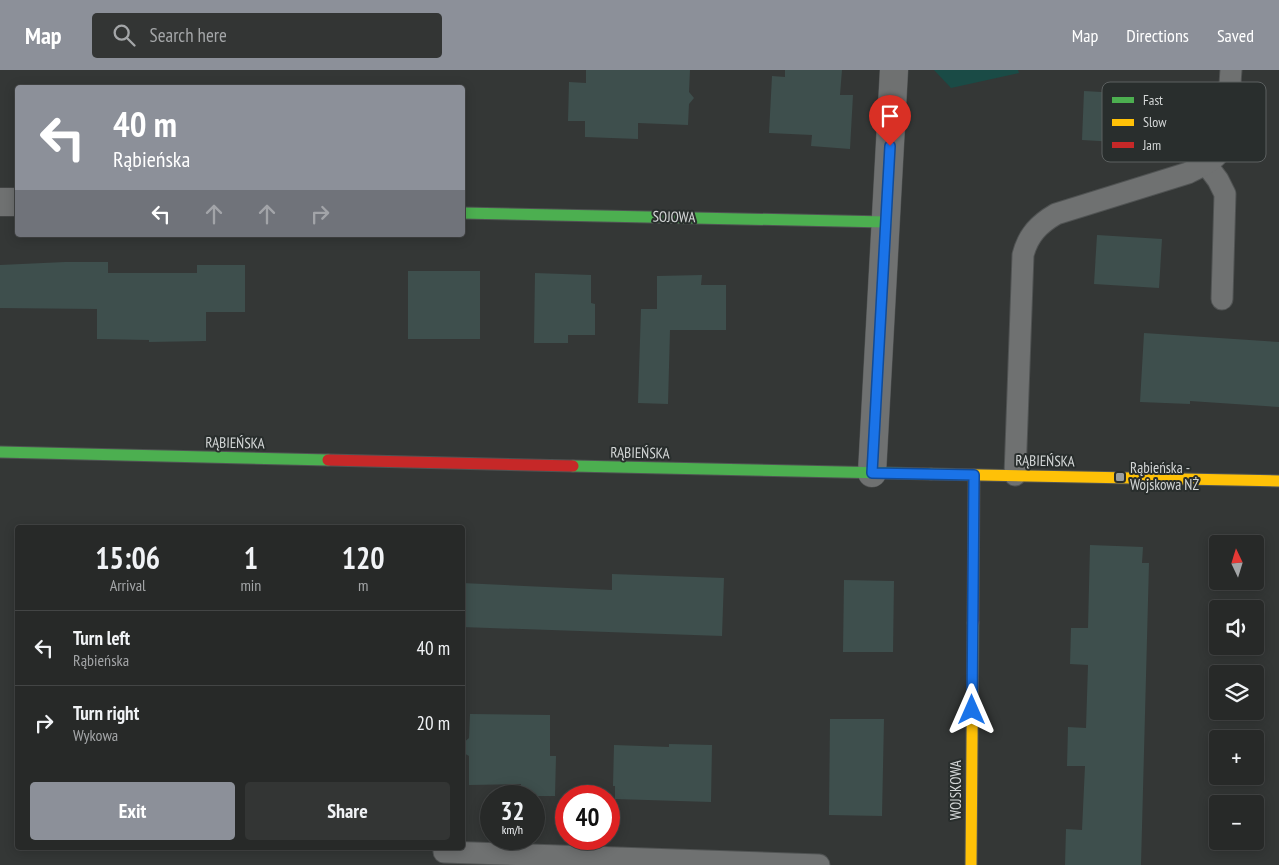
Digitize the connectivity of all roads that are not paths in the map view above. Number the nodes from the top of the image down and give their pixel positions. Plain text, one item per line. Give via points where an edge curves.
1 (894, 70) edge
2 (1208, 162) edge
3 (1206, 164) junction
4 (0, 202) edge
5 (15, 202) edge
6 (465, 213) edge
7 (886, 222) junction
8 (1222, 299) dead end
9 (0, 452) edge
10 (872, 473) junction
11 (974, 475) junction
12 (1015, 475) junction
13 (1279, 481) edge
14 (444, 852) dead end
15 (819, 865) edge
16 (971, 865) edge

1 - 7 street
2 - 3 lane
3 - 8 lane via 1225,194
3 - 12 lane via 1188,173 1056,214 1042,222 1026,243
4 - 5 street
6 - 7 street, SOJOWA
7 - 10 street
9 - 10 street, RĄBIEŃSKA
10 - 11 street, RĄBIEŃSKA
11 - 12 street, RĄBIEŃSKA
11 - 16 street, WOJSKOWA
12 - 13 street, RĄBIEŃSKA
14 - 15 lane

